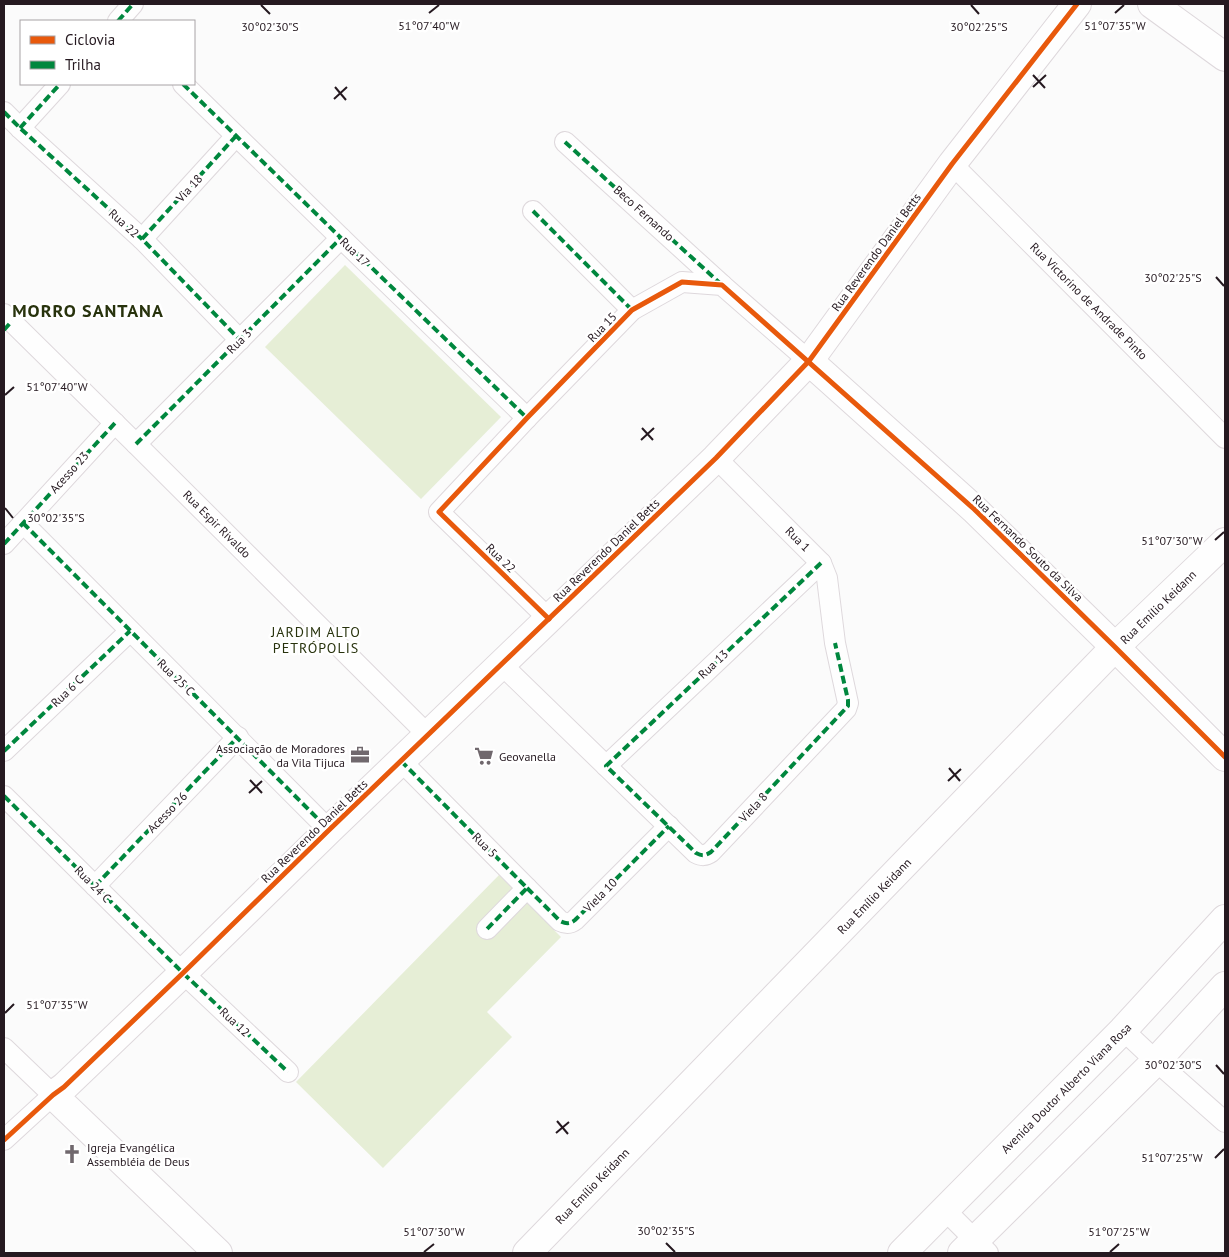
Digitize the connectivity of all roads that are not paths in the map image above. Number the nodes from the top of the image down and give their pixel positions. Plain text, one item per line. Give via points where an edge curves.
1 (133, 4) edge
2 (1077, 4) edge
3 (1152, 4) edge
4 (120, 20) edge
5 (1225, 57) edge
6 (59, 85) edge
7 (185, 85) edge
8 (4, 112) edge
9 (20, 128) junction
10 (236, 136) junction
11 (565, 142) dead end
12 (952, 164) junction
13 (533, 210) dead end
14 (341, 238) junction
15 (142, 239) junction
16 (722, 285) junction
17 (632, 310) junction
18 (6, 322) edge
19 (240, 340) junction
20 (809, 361) junction
21 (527, 418) junction
22 (115, 423) junction
23 (1225, 438) edge
24 (136, 444) junction
25 (716, 458) junction
26 (439, 512) joint
27 (22, 523) junction
28 (1225, 542) edge
29 (4, 544) edge
30 (821, 563) junction
31 (549, 619) junction
32 (130, 632) junction
33 (835, 643) joint
34 (1115, 647) junction
35 (501, 664) junction
36 (428, 735) junction
37 (238, 737) junction
38 (4, 751) edge
39 (1225, 757) edge
40 (401, 761) junction
41 (606, 766) junction
42 (4, 796) edge
43 (669, 826) junction
44 (329, 830) junction
45 (95, 886) junction
46 (527, 888) junction
47 (1225, 919) edge
48 (487, 929) dead end
49 (183, 973) junction
50 (1225, 986) edge
51 (1123, 1030) junction
52 (4, 1048) edge
53 (1156, 1061) junction
54 (288, 1072) dead end
55 (53, 1095) junction
56 (1225, 1122) edge
57 (4, 1140) edge
58 (945, 1210) junction
59 (975, 1249) edge
60 (218, 1253) edge
61 (526, 1253) edge
62 (902, 1253) edge

1 - 4 street
2 - 12 street, Rua Reverendo Daniel Betts
3 - 5 street
6 - 9 street
7 - 10 street, Rua 17
8 - 9 street, Rua 22
9 - 15 street, Rua 22
10 - 14 street, Rua 17
10 - 15 street, Via 18
11 - 16 street, Beco Fernando
12 - 20 street, Rua Reverendo Daniel Betts
12 - 23 street, Rua Victorino de Andrade Pinto
13 - 17 street
14 - 19 street, Rua 3
14 - 21 street, Rua 17
15 - 19 street, Rua 22
16 - 17 street, Rua 15 via 682,282
16 - 20 street
17 - 21 street, Rua 15
18 - 22 street, Rua Espir Rivaldo
19 - 24 street, Rua 3
20 - 25 street, Rua Reverendo Daniel Betts
20 - 34 street, Rua Fernando Souto da Silva via 974,510
21 - 26 street, Rua 15
22 - 24 street, Rua Espir Rivaldo
22 - 27 street, Acesso 23
24 - 36 street, Rua Espir Rivaldo
25 - 30 street, Rua 1
25 - 31 street, Rua Reverendo Daniel Betts
26 - 31 street, Rua 22
27 - 29 street, Acesso 23
27 - 32 street, Rua 25 C
28 - 34 street, Rua Emílio Keidann
30 - 33 street, Rua 1 via 827,578
30 - 41 street, Rua 13
31 - 35 street, Rua Reverendo Daniel Betts
32 - 37 street, Rua 25 C
32 - 38 street, Rua 6 C
33 - 43 street, Viela 8 via 848,700 846,709 707,855 696,853
34 - 39 street, Rua Fernando Souto da Silva
34 - 61 street, Rua Emílio Keidann
35 - 36 street, Rua Reverendo Daniel Betts
35 - 41 street, Viela 8
36 - 40 street, Rua Reverendo Daniel Betts
37 - 44 street, Rua 25 C
37 - 45 street, Acesso 26
40 - 44 street, Rua Reverendo Daniel Betts
40 - 46 street, Rua 5
41 - 43 street, Viela 8
42 - 45 street, Rua 24 C
43 - 46 street, Viela 10 via 570,923 560,921
44 - 49 street, Rua Reverendo Daniel Betts
45 - 49 street, Rua 24 C
46 - 48 street
47 - 51 street, Avenida Doutor Alberto Viana Rosa
49 - 54 street, Rua 12
49 - 55 street, Rua Reverendo Daniel Betts
50 - 53 street
51 - 53 street
51 - 58 street, Avenida Doutor Alberto Viana Rosa
52 - 55 street
53 - 56 street
53 - 59 street
55 - 57 street, Rua Reverendo Daniel Betts
55 - 60 street
58 - 59 street
58 - 62 street, Avenida Doutor Alberto Viana Rosa

